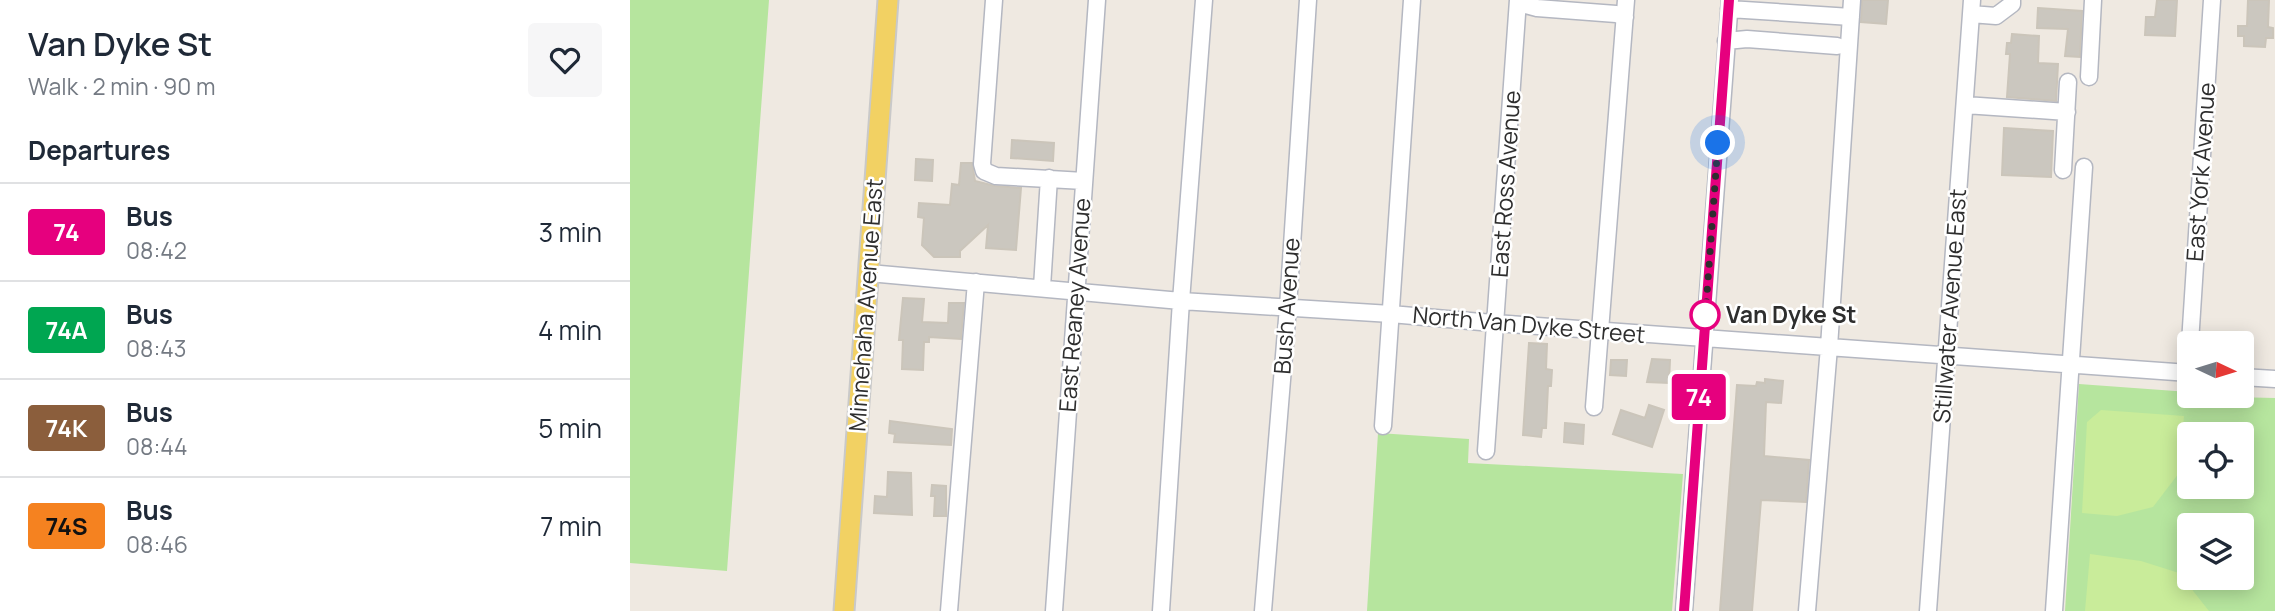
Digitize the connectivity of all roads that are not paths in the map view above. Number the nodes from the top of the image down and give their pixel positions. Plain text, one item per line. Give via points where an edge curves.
1 (888, 0) edge
2 (995, 0) edge
3 (1097, 0) edge
4 (1204, 0) edge
5 (1308, 0) edge
6 (1412, 0) edge
7 (1626, 0) edge
8 (1852, 0) edge
9 (2012, 0) edge
10 (2093, 0) edge
11 (2212, 0) edge
12 (1518, 1) edge
13 (1729, 4) edge
14 (1971, 7) edge
15 (1625, 17) junction
16 (1851, 18) junction
17 (1726, 41) junction
18 (1837, 46) dead end
19 (2089, 77) dead end
20 (2068, 82) dead end
21 (1965, 105) junction
22 (2067, 112) junction
23 (2084, 167) dead end
24 (2063, 170) dead end
25 (1049, 178) junction
26 (1084, 181) junction
27 (869, 274) junction
28 (976, 282) junction
29 (1042, 287) junction
30 (1077, 290) junction
31 (1181, 301) junction
32 (1288, 307) junction
33 (1391, 314) junction
34 (1497, 323) junction
35 (1600, 331) junction
36 (2191, 331) edge
37 (1703, 338) junction
38 (1829, 347) junction
39 (1947, 356) junction
40 (2070, 365) junction
41 (2177, 372) edge
42 (2254, 378) edge
43 (2275, 379) edge
44 (1594, 407) dead end
45 (1383, 426) dead end
46 (1486, 451) dead end
47 (844, 611) edge
48 (949, 611) edge
49 (1054, 611) edge
50 (1161, 611) edge
51 (1263, 611) edge
52 (1684, 611) edge
53 (1807, 611) edge
54 (1928, 611) edge
55 (2054, 611) edge

1 - 27 main road, Minnehaha Avenue East
2 - 25 street via 982,164 996,176
3 - 26 street, East Reaney Avenue
4 - 31 street
5 - 32 street, Bush Avenue
6 - 33 street
7 - 15 street
8 - 16 street
9 - 14 street via 1996,16
10 - 19 street
11 - 36 street, East York Avenue
12 - 15 street via 1538,8
12 - 34 street, East Ross Avenue
13 - 16 street
13 - 17 street
14 - 21 street, Stillwater Avenue East
15 - 35 street
16 - 38 street
17 - 18 street
17 - 37 street
20 - 22 street
21 - 22 street
21 - 39 street, Stillwater Avenue East
22 - 24 street
23 - 40 street
25 - 26 street
25 - 29 street
26 - 30 street, East Reaney Avenue
27 - 28 street, North Van Dyke Street
27 - 47 main road, Minnehaha Avenue East
28 - 29 street, North Van Dyke Street
28 - 48 street
29 - 30 street, North Van Dyke Street
30 - 31 street, North Van Dyke Street
30 - 49 street, East Reaney Avenue
31 - 32 street, North Van Dyke Street
31 - 50 street
32 - 33 street, North Van Dyke Street
32 - 51 street, Bush Avenue
33 - 34 street, North Van Dyke Street
33 - 45 street
34 - 35 street, North Van Dyke Street
34 - 46 street, East Ross Avenue
35 - 37 street, North Van Dyke Street
35 - 44 street
37 - 38 street, North Van Dyke Street
37 - 52 street
38 - 39 street, North Van Dyke Street
38 - 53 street
39 - 40 street, North Van Dyke Street
39 - 54 street, Stillwater Avenue East
40 - 41 street, North Van Dyke Street
40 - 55 street
42 - 43 street

